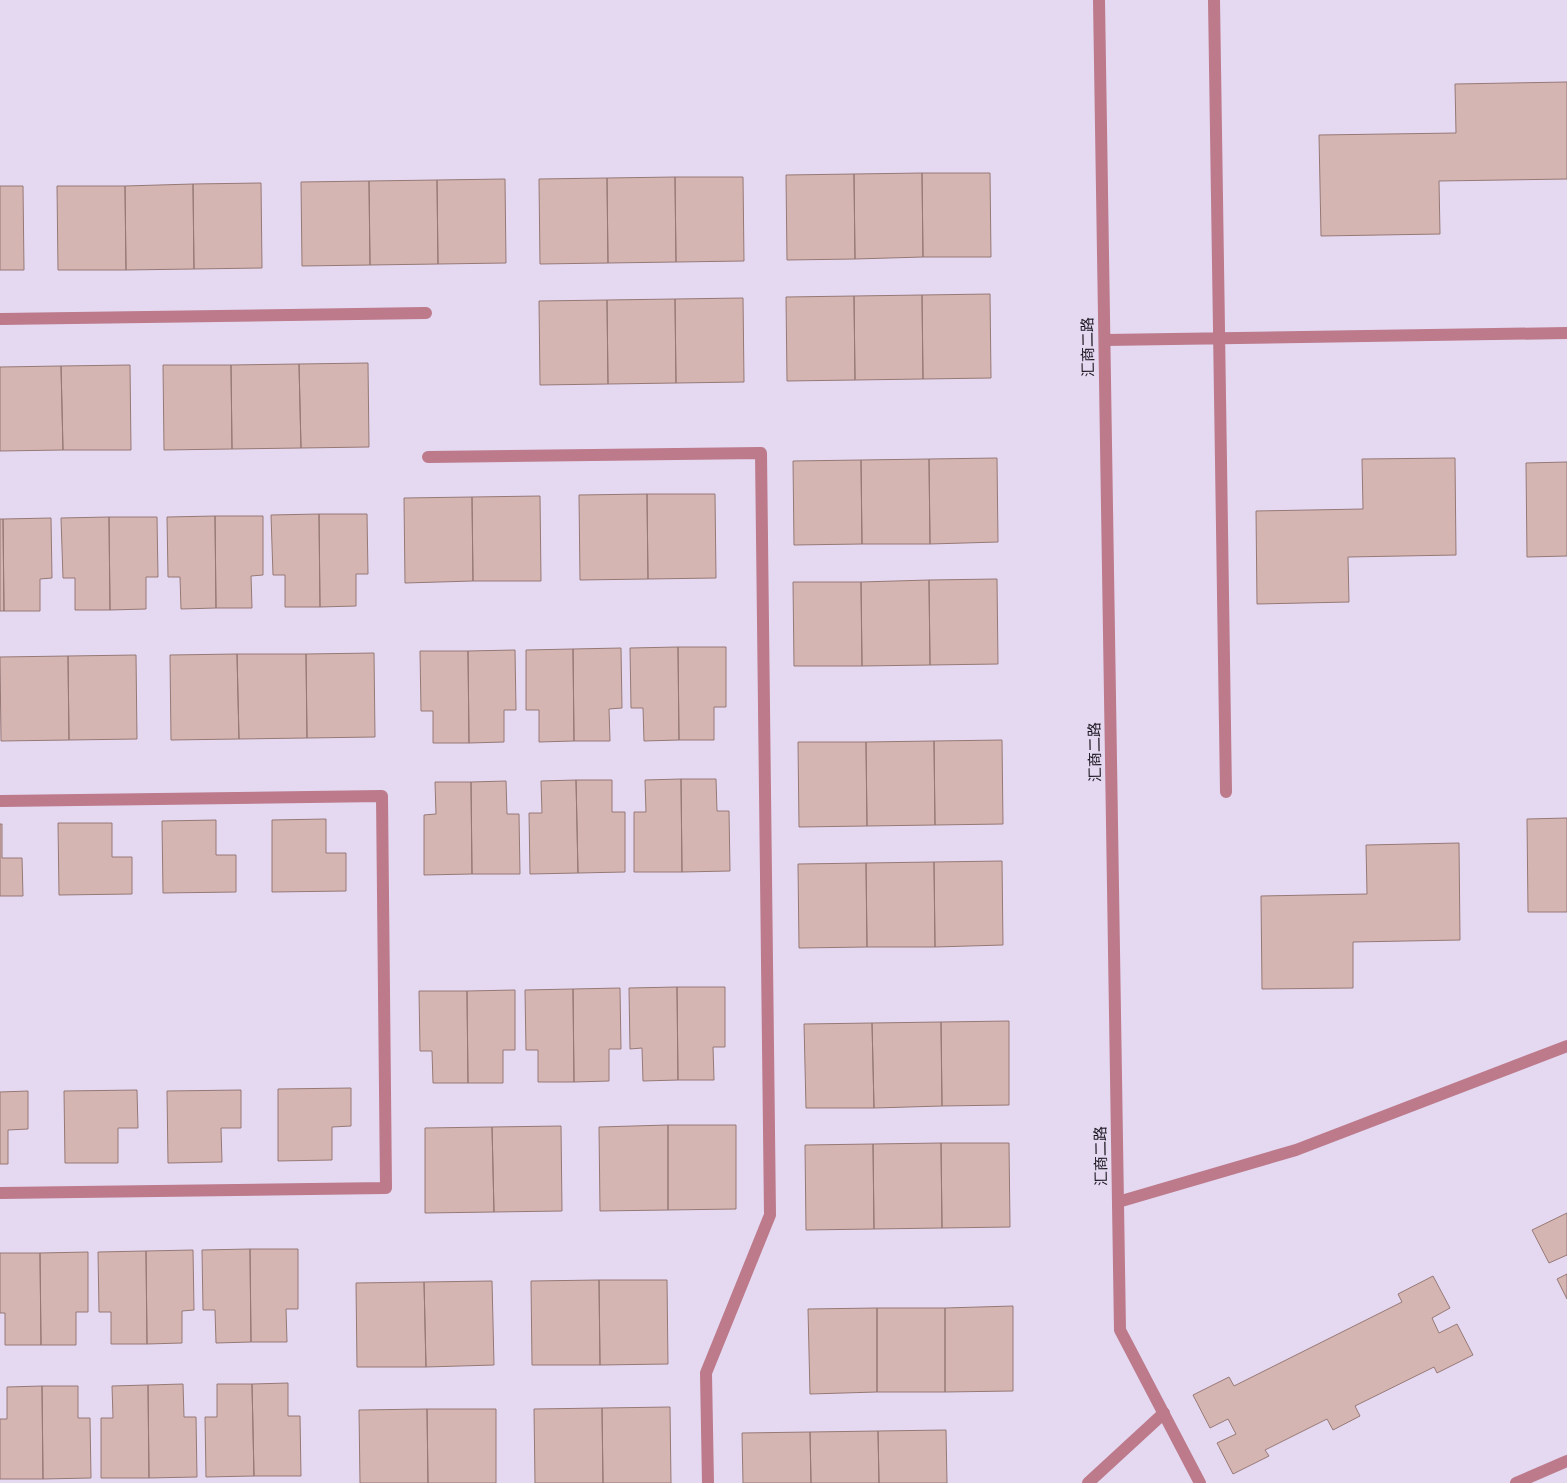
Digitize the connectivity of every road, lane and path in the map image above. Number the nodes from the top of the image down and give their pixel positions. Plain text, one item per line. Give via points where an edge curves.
1 (1100, 0) edge
2 (1214, 0) edge
3 (426, 313) dead end
4 (0, 319) edge
5 (1567, 333) edge
6 (1220, 338) junction
7 (1104, 340) junction
8 (428, 457) dead end
9 (1226, 792) dead end
10 (0, 801) edge
11 (1567, 1046) edge
12 (0, 1193) edge
13 (1118, 1202) junction
14 (1164, 1413) junction
15 (1567, 1461) edge
16 (708, 1483) edge
17 (1088, 1483) edge
18 (1200, 1483) edge
19 (1516, 1483) edge

1 - 7 street, 汇商二路
2 - 6 street
3 - 4 street
5 - 6 street
6 - 7 street
6 - 9 street
7 - 13 street, 汇商二路
8 - 16 street via 760,452 770,1215 706,1373
10 - 12 street via 382,796 386,1178 386,1188
11 - 13 street via 1296,1150
13 - 14 street, 汇商二路 via 1120,1330
14 - 17 street
14 - 18 street, 汇商二路
15 - 19 street

